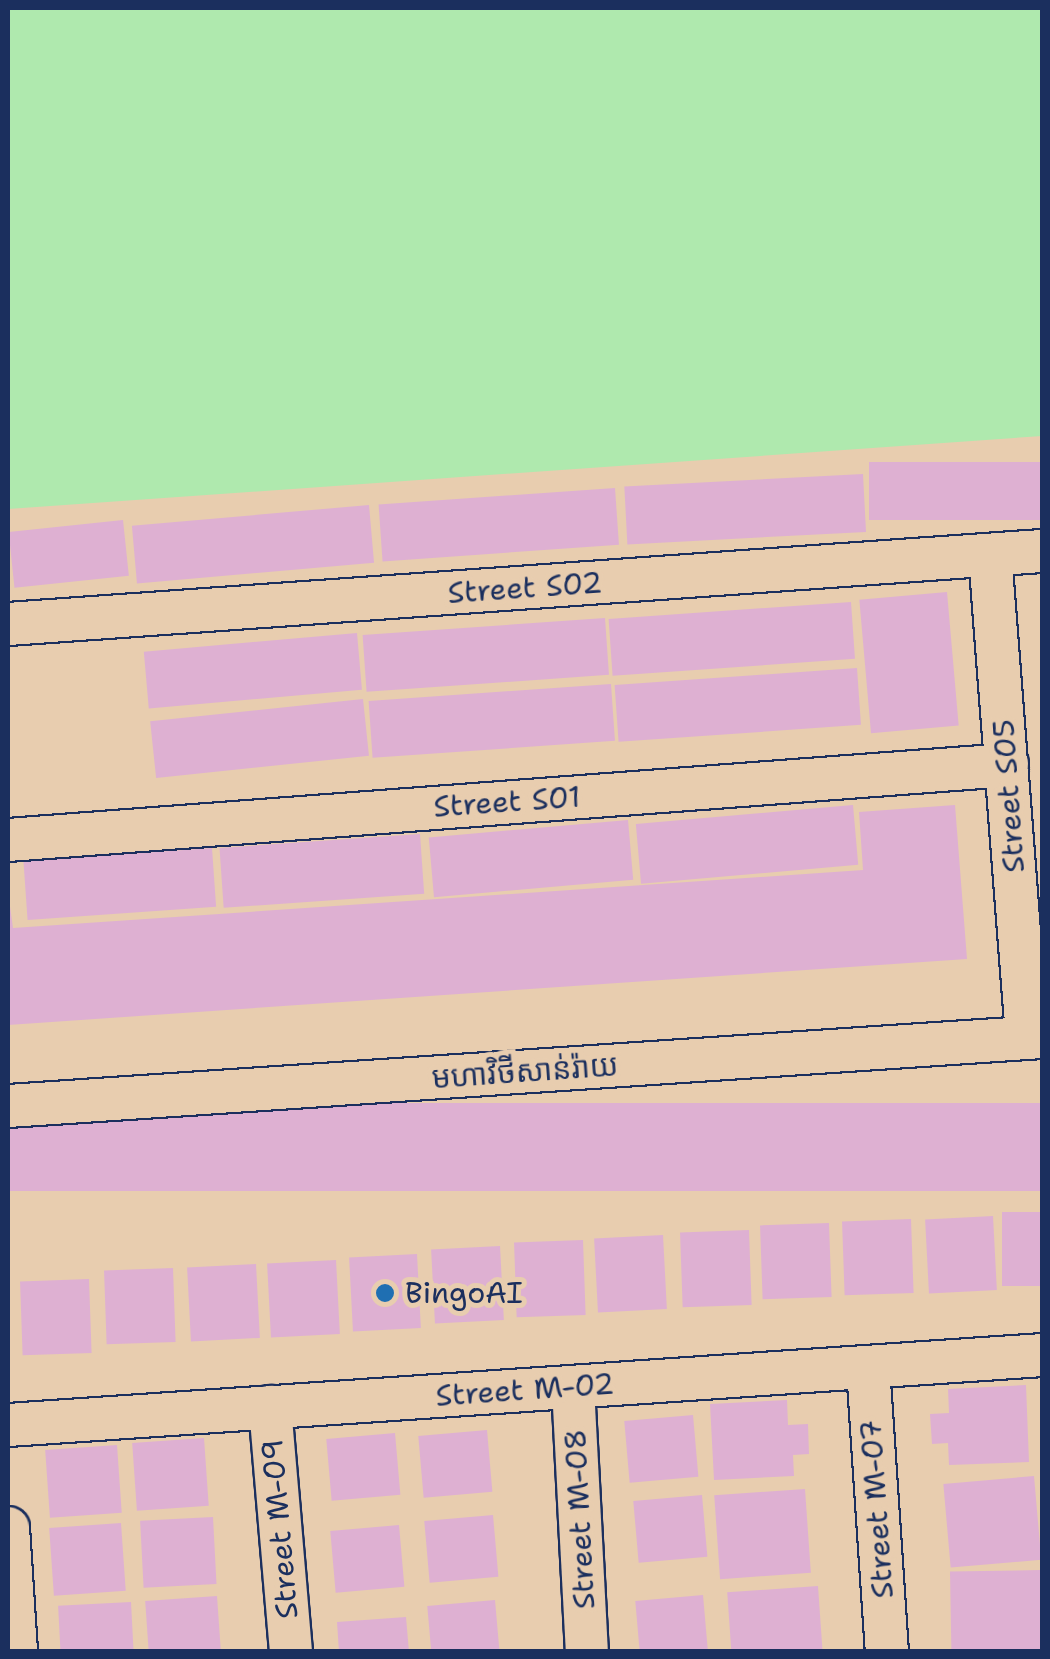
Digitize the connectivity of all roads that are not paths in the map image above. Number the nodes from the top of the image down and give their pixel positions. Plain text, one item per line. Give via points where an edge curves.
1 (1042, 551) edge
2 (990, 554) junction
3 (8, 624) edge
4 (1007, 765) junction
5 (8, 840) edge
6 (1034, 1038) edge
7 (8, 1106) edge
8 (1042, 1355) edge
9 (868, 1367) junction
10 (573, 1386) junction
11 (270, 1407) junction
12 (8, 1425) edge
13 (8, 1528) edge
14 (16, 1652) edge
15 (290, 1652) edge
16 (587, 1652) edge
17 (886, 1652) edge

1 - 2 street, Street S02
2 - 3 street, Street S02
2 - 4 street, Street S05
4 - 5 street, Street S01
4 - 6 street, Street S05
6 - 7 street, មហាវិថីសាន់រ៉ាយ
8 - 9 street, Street M-02
9 - 10 street, Street M-02
9 - 17 street, Street M-07
10 - 11 street, Street M-02
10 - 16 street, Street M-08
11 - 12 street, Street M-02
11 - 15 street, Street M-09
13 - 14 street

